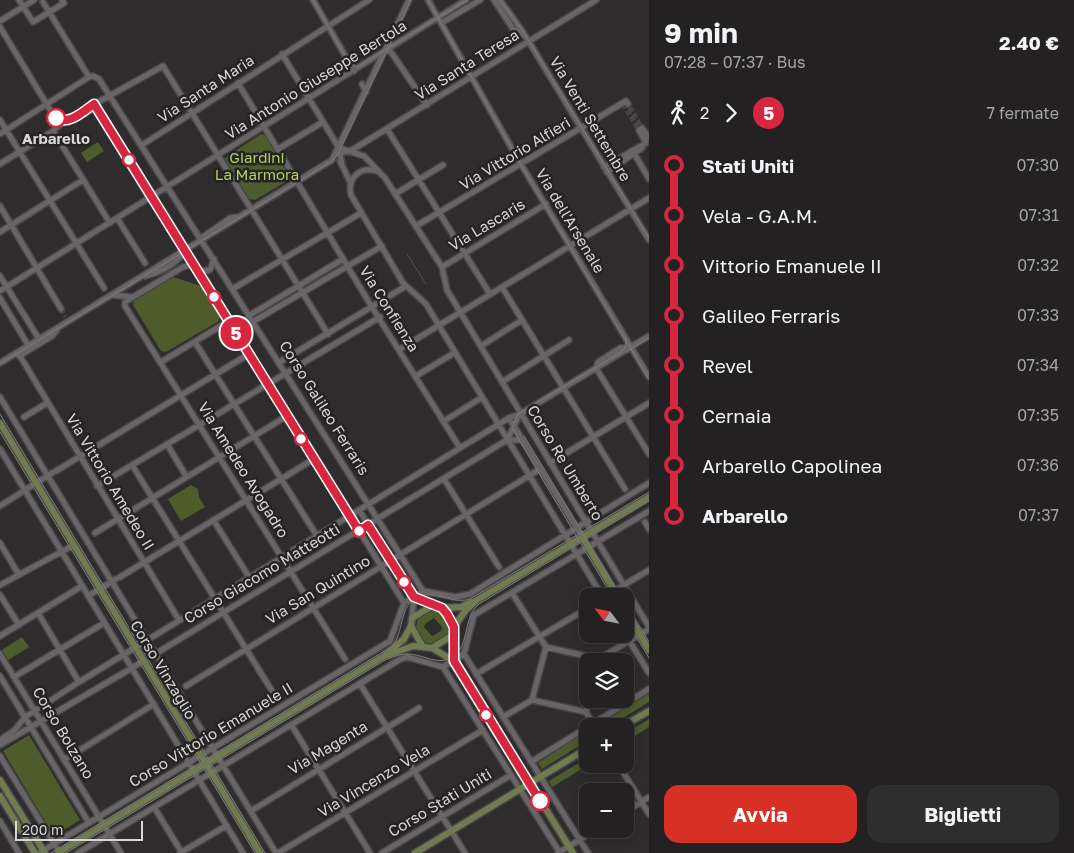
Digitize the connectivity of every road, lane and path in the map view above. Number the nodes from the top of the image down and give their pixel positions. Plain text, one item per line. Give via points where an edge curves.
1 (19, 0) edge
2 (34, 0) edge
3 (62, 0) edge
4 (313, 0) edge
5 (369, 0) edge
6 (409, 0) edge
7 (428, 0) edge
8 (466, 0) edge
9 (480, 0) edge
10 (497, 0) edge
11 (596, 0) edge
12 (44, 1) edge
13 (362, 2) edge
14 (23, 7) junction
15 (48, 13) junction
16 (438, 18) junction
17 (0, 21) edge
18 (441, 23) junction
19 (327, 25) junction
20 (0, 27) edge
21 (527, 39) junction
22 (386, 50) junction
23 (282, 54) junction
24 (354, 71) junction
25 (89, 77) junction
26 (471, 77) junction
27 (238, 82) junction
28 (362, 84) dead end
29 (366, 92) junction
30 (111, 95) junction
31 (309, 98) junction
32 (47, 104) junction
33 (94, 104) junction
34 (626, 104) dead end
35 (427, 105) junction
36 (192, 113) junction
37 (0, 120) edge
38 (64, 121) junction
39 (323, 122) junction
40 (265, 126) junction
41 (387, 129) junction
42 (582, 129) junction
43 (641, 129) tunnel mouth
44 (6, 130) junction
45 (53, 131) junction
46 (0, 134) edge
47 (142, 145) junction
48 (643, 146) edge
49 (278, 149) junction
50 (352, 150) junction
51 (20, 152) junction
52 (338, 152) junction
53 (219, 156) junction
54 (0, 164) edge
55 (521, 164) junction
56 (443, 165) dead end
57 (606, 169) junction
58 (379, 171) junction
59 (420, 179) junction
60 (649, 179) edge
61 (83, 180) junction
62 (298, 181) junction
63 (351, 184) junction
64 (168, 187) junction
65 (396, 194) junction
66 (152, 197) junction
67 (649, 198) edge
68 (50, 201) junction
69 (546, 204) junction
70 (0, 206) edge
71 (252, 210) junction
72 (630, 210) junction
73 (440, 212) junction
74 (361, 213) junction
75 (117, 218) junction
76 (110, 223) junction
77 (11, 225) junction
78 (416, 226) junction
79 (0, 232) edge
80 (328, 233) junction
81 (202, 238) junction
82 (649, 240) edge
83 (77, 244) junction
84 (382, 246) junction
85 (571, 246) junction
86 (187, 250) junction
87 (465, 253) junction
88 (213, 255) junction
89 (282, 259) junction
90 (343, 259) junction
91 (194, 266) junction
92 (347, 266) junction
93 (442, 267) junction
94 (37, 268) junction
95 (150, 271) junction
96 (0, 276) edge
97 (140, 278) junction
98 (298, 286) junction
99 (406, 286) junction
100 (7, 287) junction
101 (502, 287) junction
102 (234, 288) junction
103 (0, 291) edge
104 (108, 292) junction
105 (302, 292) junction
106 (490, 294) junction
107 (133, 297) junction
108 (0, 298) edge
109 (373, 308) junction
110 (61, 309) tunnel mouth
111 (461, 312) junction
112 (380, 317) junction
113 (252, 318) junction
114 (522, 320) junction
115 (229, 321) junction
116 (60, 326) junction
117 (439, 326) junction
118 (328, 334) junction
119 (649, 336) edge
120 (39, 340) junction
121 (569, 340) dead end
122 (195, 342) junction
123 (28, 346) junction
124 (481, 346) junction
125 (631, 348) junction
126 (400, 349) junction
127 (454, 353) junction
128 (249, 354) junction
129 (11, 356) junction
130 (20, 356) junction
131 (543, 356) junction
132 (161, 362) junction
133 (280, 362) junction
134 (0, 363) edge
135 (596, 368) junction
136 (286, 372) junction
137 (216, 374) junction
138 (416, 376) junction
139 (649, 378) edge
140 (502, 382) junction
141 (268, 385) junction
142 (563, 388) junction
143 (181, 395) junction
144 (0, 397) edge
145 (482, 398) junction
146 (47, 403) junction
147 (649, 403) edge
148 (234, 404) junction
149 (520, 414) junction
150 (287, 416) junction
151 (626, 417) junction
152 (509, 418) junction
153 (20, 420) junction
154 (444, 422) junction
155 (0, 423) edge
156 (498, 424) junction
157 (200, 425) junction
158 (514, 427) junction
159 (254, 436) junction
160 (593, 437) junction
161 (507, 440) junction
162 (522, 440) junction
163 (167, 444) junction
164 (460, 448) junction
165 (0, 449) edge
166 (649, 454) edge
167 (80, 456) junction
168 (219, 456) junction
169 (314, 459) junction
170 (550, 463) junction
171 (132, 465) junction
172 (540, 470) junction
173 (52, 473) junction
174 (186, 476) junction
175 (529, 476) junction
176 (282, 479) junction
177 (444, 479) junction
178 (36, 483) junction
179 (649, 483) edge
180 (97, 486) junction
181 (25, 491) junction
182 (627, 492) junction
183 (649, 496) edge
184 (152, 497) junction
185 (247, 500) junction
186 (369, 504) junction
187 (0, 506) edge
188 (359, 510) junction
189 (649, 511) edge
190 (466, 515) junction
191 (350, 516) junction
192 (117, 519) junction
193 (378, 519) junction
194 (643, 519) junction
195 (214, 521) junction
196 (586, 521) junction
197 (368, 525) junction
198 (576, 527) junction
199 (649, 529) edge
200 (359, 531) junction
201 (592, 531) junction
202 (565, 534) junction
203 (90, 536) junction
204 (317, 536) junction
205 (582, 537) junction
206 (179, 540) junction
207 (598, 541) junction
208 (0, 543) edge
209 (571, 543) junction
210 (74, 546) junction
211 (588, 547) junction
212 (62, 552) junction
213 (577, 554) junction
214 (400, 555) junction
215 (282, 557) junction
216 (391, 561) junction
217 (144, 562) junction
218 (381, 566) junction
219 (501, 570) junction
220 (649, 570) edge
221 (291, 572) junction
222 (19, 575) junction
223 (249, 578) junction
224 (116, 579) junction
225 (0, 585) edge
226 (624, 585) junction
227 (82, 586) junction
228 (597, 588) edge
229 (612, 588) edge
230 (621, 588) edge
231 (99, 589) junction
232 (423, 591) junction
233 (512, 593) junction
234 (0, 595) edge
235 (88, 596) junction
236 (414, 597) junction
237 (215, 598) junction
238 (477, 600) junction
239 (404, 603) junction
240 (434, 604) junction
241 (313, 608) junction
242 (442, 608) junction
243 (38, 613) junction
244 (223, 613) junction
245 (579, 613) edge
246 (412, 618) junction
247 (179, 620) junction
248 (104, 623) junction
249 (19, 625) junction
250 (634, 625) edge
251 (411, 626) junction
252 (454, 627) junction
253 (649, 628) edge
254 (453, 635) junction
255 (640, 635) junction
256 (0, 636) edge
257 (540, 637) junction
258 (634, 639) edge
259 (146, 640) junction
260 (627, 643) edge
261 (631, 643) edge
262 (423, 647) junction
263 (546, 647) junction
264 (135, 648) junction
265 (432, 648) junction
266 (60, 649) junction
267 (246, 649) junction
268 (649, 650) edge
269 (610, 653) edge
270 (0, 654) edge
271 (155, 654) junction
272 (464, 654) junction
273 (123, 655) junction
274 (579, 655) edge
275 (384, 656) junction
276 (143, 661) junction
277 (454, 661) junction
278 (347, 662) junction
279 (443, 667) junction
280 (132, 668) junction
281 (649, 673) edge
282 (476, 674) junction
283 (0, 676) edge
284 (14, 677) junction
285 (80, 682) junction
286 (360, 684) junction
287 (182, 688) junction
288 (649, 689) edge
289 (532, 700) junction
290 (279, 703) junction
291 (154, 704) junction
292 (420, 708) dead end
293 (587, 708) edge
294 (34, 710) junction
295 (649, 710) edge
296 (586, 712) junction
297 (25, 717) junction
298 (503, 718) junction
299 (589, 718) edge
300 (604, 718) edge
301 (634, 719) edge
302 (41, 722) junction
303 (292, 726) junction
304 (30, 728) junction
305 (387, 728) junction
306 (483, 730) junction
307 (579, 733) edge
308 (0, 740) edge
309 (0, 745) edge
310 (213, 748) junction
311 (579, 753) edge
312 (0, 756) edge
313 (201, 756) junction
314 (218, 757) junction
315 (64, 760) junction
316 (189, 762) junction
317 (531, 762) junction
318 (206, 764) junction
319 (224, 767) junction
320 (318, 769) junction
321 (194, 771) junction
322 (414, 771) junction
323 (623, 773) edge
324 (212, 774) junction
325 (511, 775) junction
326 (540, 777) junction
327 (0, 780) edge
328 (201, 781) junction
329 (529, 784) junction
330 (520, 789) junction
331 (0, 796) edge
332 (649, 797) edge
333 (641, 802) junction
334 (634, 806) edge
335 (154, 808) junction
336 (251, 811) junction
337 (346, 813) junction
338 (649, 814) edge
339 (99, 817) junction
340 (442, 817) junction
341 (0, 821) edge
342 (90, 823) junction
343 (104, 825) junction
344 (226, 826) junction
345 (451, 831) junction
346 (109, 834) junction
347 (579, 839) junction
348 (55, 844) junction
349 (568, 846) junction
350 (43, 852) edge
351 (19, 853) edge
352 (35, 853) edge
353 (59, 853) edge
354 (78, 853) edge
355 (121, 853) edge
356 (182, 853) edge
357 (243, 853) edge
358 (260, 853) edge
359 (277, 853) edge
360 (370, 853) edge
361 (382, 853) edge
362 (415, 853) edge
363 (465, 853) edge
364 (559, 853) edge
365 (572, 853) edge
366 (588, 853) edge

1 - 14 street
2 - 12 street via 37,3
2 - 14 street
3 - 15 street via 64,3
4 - 19 street
5 - 13 street, Via Santa Maria
6 - 22 street
7 - 16 street, Via dell'Arsenale
8 - 16 street, Via Antonio Giuseppe Bertola
9 - 18 street
10 - 21 street, Via Venti Settembre
11 - 21 street, Via Santa Teresa
12 - 15 street
13 - 19 street, Via Santa Maria
14 - 15 street via 33,22
14 - 17 street
15 - 25 street
16 - 18 street, Via dell'Arsenale
16 - 22 street, Via Antonio Giuseppe Bertola
18 - 26 street, Via dell'Arsenale
19 - 23 street, Via Santa Maria
19 - 24 street
20 - 32 street
21 - 26 street, Via Santa Teresa
21 - 42 street, Via Venti Settembre
22 - 24 street, Via Antonio Giuseppe Bertola
22 - 29 street
22 - 35 street via 391,52
23 - 27 street, Via Santa Maria
23 - 31 street
24 - 31 street, Via Antonio Giuseppe Bertola
25 - 30 street, Corso Galileo Ferraris via 99,79
25 - 32 street
26 - 35 street, Via Santa Teresa
26 - 55 street, Via dell'Arsenale
27 - 36 street, Via Santa Maria
27 - 40 street, Via Confienza
28 - 29 street
29 - 52 street
30 - 33 street
30 - 36 street via 163,66
30 - 47 street, Corso Galileo Ferraris
31 - 39 street
31 - 40 street, Via Antonio Giuseppe Bertola
32 - 38 street via 56,118
32 - 44 street
33 - 38 street
33 - 66 street
34 - 42 street, Via Vittorio Alfieri
35 - 41 street, Via Santa Teresa
36 - 47 street, Via Santa Maria
36 - 53 street
37 - 44 street
38 - 45 street
39 - 49 street
39 - 52 street
40 - 49 street, Via Confienza
40 - 53 street, Via Antonio Giuseppe Bertola
41 - 50 street, Via Santa Teresa
41 - 59 street
42 - 55 street, Via Vittorio Alfieri
42 - 57 street, Via Venti Settembre
43 - 48 street
44 - 46 street
44 - 51 street
45 - 51 street
45 - 61 street
47 - 64 street, Corso Galileo Ferraris
48 - 57 street
48 - 60 street
49 - 62 street, Via Confienza
50 - 52 street, Via Santa Teresa
50 - 58 street, Corso Re Umberto via 364,156
51 - 54 street
51 - 68 street
52 - 62 street via 332,160
52 - 63 street
53 - 64 street, Via Antonio Giuseppe Bertola
53 - 71 street
55 - 69 street, Via dell'Arsenale
55 - 73 street, Via Vittorio Alfieri
56 - 59 street
57 - 72 street, Via Venti Settembre
58 - 63 street via 360,171
58 - 65 street, Corso Re Umberto
59 - 65 street
59 - 73 street
61 - 68 street
61 - 76 street
62 - 71 street
62 - 80 street, Via Confienza
63 - 74 street via 350,194
64 - 66 street, Via Antonio Giuseppe Bertola
64 - 81 street, Corso Galileo Ferraris
65 - 78 street, Corso Re Umberto
66 - 75 street, Via Antonio Giuseppe Bertola
66 - 86 street
67 - 72 street
68 - 77 street
68 - 83 street
69 - 85 street, Via dell'Arsenale
69 - 87 street, Via Lascaris
70 - 77 street
71 - 81 street
71 - 89 street
72 - 82 street, Via Venti Settembre
72 - 85 street
73 - 78 street, Via Vittorio Alfieri
73 - 87 street
74 - 80 street
74 - 84 street
75 - 76 street, Via Antonio Giuseppe Bertola
75 - 95 street
76 - 83 street, Via Antonio Giuseppe Bertola
77 - 79 street
77 - 94 street
78 - 93 street, Corso Re Umberto
80 - 89 street
80 - 90 street, Via Confienza
81 - 86 street
81 - 88 street, Corso Galileo Ferraris
83 - 94 street, Via Antonio Giuseppe Bertola
83 - 104 street
84 - 92 street
84 - 99 street
85 - 101 street
85 - 125 street, Via dell'Arsenale
86 - 91 street
86 - 95 street
86 - 97 street via 180,259
87 - 93 street, Via Lascaris
87 - 106 street
88 - 91 street via 214,265 210,270 206,272
88 - 102 street, Corso Galileo Ferraris
89 - 98 street
89 - 102 street
90 - 92 street, Via Confienza
90 - 98 street
91 - 107 street via 182,268
91 - 115 street
92 - 105 street
92 - 109 street, Via Confienza
93 - 111 street, Corso Re Umberto via 447,290
94 - 100 street, Via Antonio Giuseppe Bertola
94 - 110 street
95 - 97 street
96 - 100 street
97 - 104 street
98 - 105 street
98 - 113 street
99 - 109 street
99 - 117 street via 426,304
100 - 103 street, Via Antonio Giuseppe Bertola
100 - 120 street
101 - 106 street
101 - 114 street
102 - 113 street, Corso Galileo Ferraris
104 - 107 street
104 - 116 street
105 - 113 street
105 - 118 street
106 - 111 street
107 - 132 street, Via Amedeo Avogadro via 125,302 125,306
108 - 123 street
109 - 112 street, Via Confienza
109 - 118 street
111 - 117 street
111 - 124 street, Corso Re Umberto
112 - 126 street, Via Confienza
112 - 136 street
113 - 133 street, Corso Galileo Ferraris
114 - 124 street
114 - 131 street
115 - 122 street
115 - 128 street
116 - 120 street
116 - 130 street via 52,336
117 - 126 street
117 - 127 street
118 - 133 street
119 - 125 street, Corso Giacomo Matteotti
120 - 123 street
121 - 131 street
122 - 132 street
122 - 137 street
123 - 129 street
124 - 140 street, Corso Re Umberto
125 - 135 street, Corso Giacomo Matteotti
125 - 139 street, Via dell'Arsenale
126 - 138 street, Via Confienza
127 - 138 street
127 - 145 street
128 - 137 street
128 - 141 street
129 - 130 street
129 - 134 street
130 - 146 street, Via Vittorio Amedeo II
131 - 140 street
131 - 142 street
132 - 143 street, Via Amedeo Avogadro
133 - 136 street, Corso Galileo Ferraris
135 - 142 street, Corso Giacomo Matteotti
135 - 151 street
136 - 141 street
136 - 186 street, Corso Galileo Ferraris
137 - 143 street
137 - 148 street
138 - 154 street, Via Confienza
140 - 149 street, Corso Re Umberto
141 - 148 street
141 - 150 street
142 - 149 street, Corso Giacomo Matteotti
142 - 160 street
143 - 157 street, Via Amedeo Avogadro
143 - 167 street
144 - 153 street, Corso Vinzaglio
145 - 154 street
145 - 156 street
146 - 153 street
146 - 167 street, Via Vittorio Amedeo II
147 - 151 street
148 - 157 street
148 - 159 street
149 - 152 street, Corso Giacomo Matteotti
149 - 158 street, Corso Giacomo Matteotti
149 - 170 street, Corso Re Umberto
150 - 159 street
150 - 169 street
151 - 160 street
151 - 166 street
152 - 156 street, Corso Giacomo Matteotti
152 - 158 street, Corso Re Umberto
153 - 173 street, Corso Vinzaglio
154 - 164 street, Via Confienza
155 - 178 main road, Corso Vinzaglio
156 - 161 street
156 - 164 street, Corso Giacomo Matteotti
157 - 163 street
157 - 168 street, Via Amedeo Avogadro
158 - 161 street, Corso Giacomo Matteotti
158 - 162 street, Corso Re Umberto
159 - 168 street
159 - 176 street
160 - 170 street
160 - 182 street
161 - 162 street, Corso Re Umberto
161 - 175 street
161 - 177 street, Corso Giacomo Matteotti
162 - 172 street, Corso Re Umberto
163 - 171 street
163 - 174 street
164 - 186 street, Corso Giacomo Matteotti
165 - 181 street, Corso Vinzaglio
167 - 173 street
167 - 180 street, Via Vittorio Amedeo II
168 - 174 street
168 - 185 street, Via Amedeo Avogadro
169 - 176 street
169 - 191 street
170 - 196 street, Corso Re Umberto
171 - 180 street
171 - 184 street
172 - 175 street, Via San Quintino
172 - 198 street, Corso Re Umberto
173 - 178 street
173 - 203 street, Corso Vinzaglio
174 - 184 street
175 - 190 street, Via San Quintino
175 - 202 street
176 - 185 street
176 - 204 street
177 - 190 street
177 - 193 street, Corso Giacomo Matteotti
178 - 181 street
178 - 210 main road, Corso Vinzaglio
179 - 182 street
180 - 192 street, Via Vittorio Amedeo II
181 - 187 street
181 - 212 street, Corso Vinzaglio
182 - 196 street
183 - 201 main road
184 - 192 street
184 - 206 street
185 - 195 street
185 - 215 street, Via Amedeo Avogadro
186 - 188 street, Corso Giacomo Matteotti
186 - 193 street, Corso Galileo Ferraris
188 - 191 street, Corso Giacomo Matteotti
188 - 197 street
189 - 194 street
190 - 214 street, Via San Quintino
190 - 219 street
191 - 200 street
191 - 204 street, Corso Giacomo Matteotti
192 - 203 street
192 - 217 street, Via Vittorio Amedeo II
193 - 197 street, Corso Giacomo Matteotti
193 - 214 street, Corso Galileo Ferraris
194 - 199 street
194 - 207 street
195 - 206 street
195 - 223 street
196 - 198 street
196 - 201 street, Corso Re Umberto
197 - 200 street, Corso Giacomo Matteotti
197 - 216 street
198 - 202 street
198 - 205 street, Corso Re Umberto
200 - 218 street
200 - 221 street, Corso Giacomo Matteotti
201 - 205 main road
201 - 207 street, Corso Re Umberto
202 - 209 street
202 - 219 street
203 - 224 street, Corso Vinzaglio
204 - 215 street, Corso Giacomo Matteotti
205 - 209 main road
205 - 211 main road, Corso Re Umberto
206 - 217 street
206 - 237 street
207 - 211 street
207 - 226 street, Corso Re Umberto
208 - 222 street
209 - 213 street
209 - 238 main road
210 - 212 street
210 - 231 main road, Corso Vinzaglio
211 - 213 street
211 - 229 main road, Corso Re Umberto
212 - 222 street
212 - 227 street, Corso Vinzaglio
213 - 228 street
213 - 233 street
214 - 216 street, Via San Quintino
214 - 232 street, Corso Galileo Ferraris
215 - 221 street, Via Amedeo Avogadro
215 - 223 street, Corso Giacomo Matteotti
216 - 218 street, Via San Quintino
216 - 236 street
217 - 224 street
217 - 247 street, Via Vittorio Amedeo II
218 - 239 street
218 - 241 street, Via San Quintino
219 - 232 street via 462,596
220 - 226 street
221 - 241 street, Via Amedeo Avogadro
221 - 244 street, Corso Giacomo Matteotti
222 - 225 street
223 - 237 street, Corso Giacomo Matteotti
224 - 231 street
224 - 259 street, Corso Vinzaglio
226 - 230 street
226 - 253 street, Corso Re Umberto
227 - 235 street, Corso Vinzaglio
227 - 243 street
231 - 235 street
231 - 264 main road, Corso Vinzaglio
232 - 236 street
233 - 257 street
233 - 272 street via 474,615
234 - 249 street
235 - 248 street, Corso Vinzaglio
236 - 239 street
236 - 240 street
236 - 246 street
237 - 244 street
237 - 247 street, Corso Giacomo Matteotti
238 - 242 main road via 461,607
238 - 252 main road
239 - 278 street, Corso Vittorio Emanuele II via 390,641
240 - 242 main road
240 - 246 main road
241 - 267 street, Via San Quintino
241 - 278 street, Via Amedeo Avogadro
242 - 252 main road
243 - 249 street
243 - 266 street
244 - 267 street
244 - 271 street, Corso Giacomo Matteotti
245 - 257 street
246 - 251 main road
247 - 259 street, Corso Giacomo Matteotti
248 - 266 street
248 - 273 street, Corso Vinzaglio
249 - 256 street
250 - 255 main road
251 - 262 main road
251 - 275 main road, Corso Vittorio Emanuele II via 404,639
252 - 254 main road
253 - 255 street
254 - 265 main road
254 - 277 main road
255 - 258 street
255 - 268 main road
257 - 263 street
257 - 282 street
259 - 264 street, Corso Giacomo Matteotti
259 - 271 street, Corso Vinzaglio
260 - 269 street
261 - 281 street
262 - 265 main road
262 - 275 main road, Corso Vittorio Emanuele II via 407,647
263 - 274 street
263 - 289 street
264 - 273 street, Corso Giacomo Matteotti
264 - 276 main road, Corso Vinzaglio
265 - 277 main road
266 - 284 street
266 - 285 street
267 - 287 street, Via San Quintino
267 - 290 street
270 - 284 street, Corso Bolzano
271 - 276 street, Corso Giacomo Matteotti
271 - 287 street, Corso Vinzaglio
272 - 277 street
272 - 282 street
273 - 280 street, Corso Vinzaglio
273 - 285 street, Corso Giacomo Matteotti
275 - 314 main road, Corso Vittorio Emanuele II
276 - 280 street, Corso Giacomo Matteotti
276 - 313 main road, Corso Vinzaglio
277 - 279 street
277 - 329 main road
278 - 290 street, Corso Vittorio Emanuele II
279 - 286 street via 407,657
279 - 306 street
280 - 291 street, Corso Vinzaglio
280 - 302 street, Corso Giacomo Matteotti
282 - 298 street
283 - 297 street, Corso Bolzano
284 - 294 street, Corso Bolzano
285 - 294 street, Corso Giacomo Matteotti
286 - 303 street
286 - 305 street
287 - 310 street, Corso Vinzaglio
288 - 300 street
289 - 296 street
289 - 298 street
290 - 310 street, Corso Vittorio Emanuele II
291 - 315 street
291 - 316 street, Corso Vinzaglio
292 - 305 street, Via Magenta
293 - 296 street
294 - 297 street, Corso Giacomo Matteotti
294 - 302 street, Corso Bolzano
295 - 301 main road
296 - 299 street
297 - 304 street, Corso Bolzano
297 - 308 street, Corso Giacomo Matteotti via 15,730
298 - 317 street
302 - 304 street, Corso Giacomo Matteotti
302 - 315 street, Corso Bolzano
303 - 319 street
303 - 320 street
304 - 309 street, Corso Giacomo Matteotti
304 - 342 street, Corso Bolzano
305 - 320 street, Via Magenta
305 - 322 street
306 - 322 street, Via Vincenzo Vela
306 - 325 street
307 - 317 street
310 - 313 street, Corso Vittorio Emanuele II
310 - 314 street, Corso Vinzaglio
311 - 326 main road, Corso Stati Uniti
312 - 348 street
313 - 316 street, Corso Vittorio Emanuele II
313 - 318 main road, Corso Vinzaglio
314 - 318 main road, Corso Vittorio Emanuele II
314 - 319 street, Corso Vinzaglio
315 - 339 street, Corso Bolzano
316 - 321 street, Corso Vinzaglio
316 - 339 street, Corso Vittorio Emanuele II
317 - 326 street
318 - 321 main road, Corso Vittorio Emanuele II
318 - 324 main road, Corso Vinzaglio
319 - 324 street
319 - 336 street, Corso Vinzaglio
320 - 336 street, Via Magenta
320 - 337 street
321 - 328 street, Corso Vinzaglio
321 - 343 main road, Corso Vittorio Emanuele II
322 - 337 street, Via Vincenzo Vela
322 - 340 street
323 - 333 street
324 - 328 street
324 - 358 main road, Corso Vinzaglio
325 - 330 street
325 - 340 street, Corso Stati Uniti
326 - 329 main road, Corso Stati Uniti
326 - 347 street
327 - 350 main road
328 - 335 street
328 - 344 street, Corso Vinzaglio
329 - 330 main road, Corso Stati Uniti
329 - 349 main road
330 - 345 main road, Corso Stati Uniti
330 - 364 street
331 - 352 main road
332 - 333 street
333 - 334 street
333 - 338 street
335 - 346 street
335 - 356 street
336 - 359 street, Corso Vinzaglio
337 - 359 street, Via Vincenzo Vela
337 - 360 street
339 - 342 street, Corso Vittorio Emanuele II
339 - 343 street, Corso Bolzano
340 - 345 street
340 - 361 street, Corso Stati Uniti
341 - 351 street
342 - 348 street, Corso Vittorio Emanuele II
343 - 346 street, Corso Bolzano
343 - 353 main road, Corso Vittorio Emanuele II
344 - 356 street
344 - 357 street, Corso Vinzaglio
345 - 362 main road, Corso Stati Uniti
345 - 363 street
346 - 354 street
346 - 355 street, Corso Bolzano
347 - 349 street
347 - 366 street
348 - 350 street, Corso Vittorio Emanuele II
348 - 353 street
349 - 364 street
349 - 365 main road

